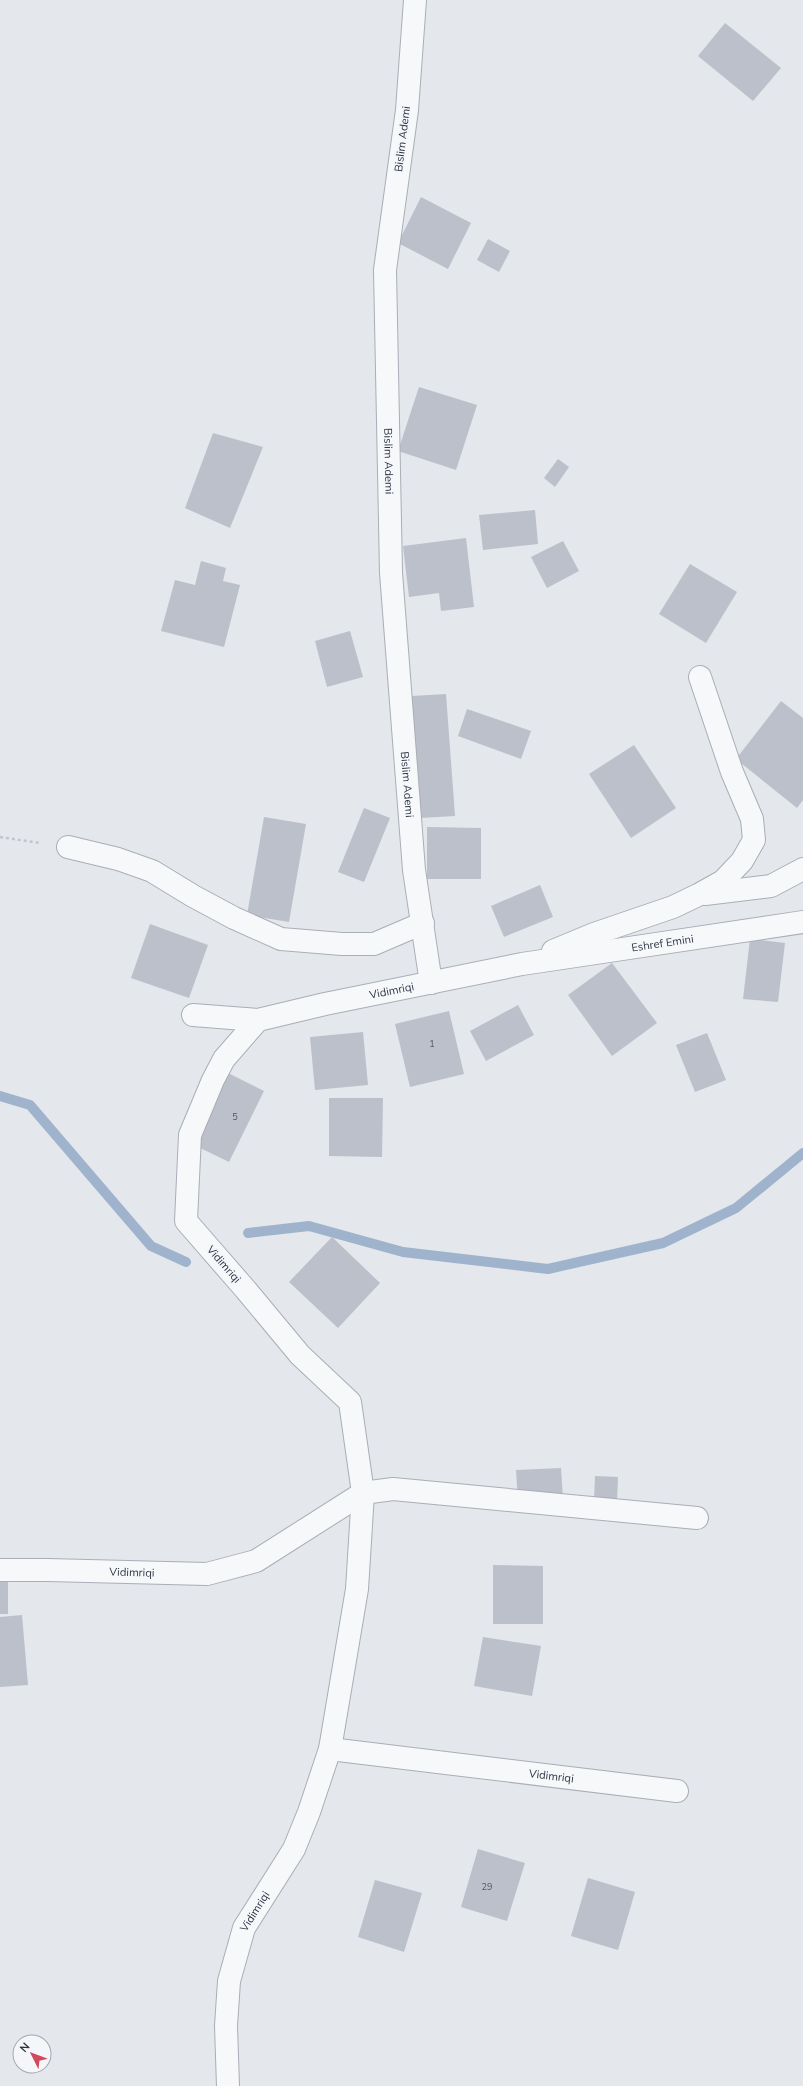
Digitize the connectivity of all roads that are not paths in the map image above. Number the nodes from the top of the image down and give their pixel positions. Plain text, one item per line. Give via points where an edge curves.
1 (415, 0) edge
2 (700, 677) dead end
3 (68, 846) road end
4 (803, 869) edge
5 (698, 895) junction
6 (803, 922) edge
7 (423, 923) junction
8 (522, 964) junction
9 (431, 983) junction
10 (193, 1015) dead end
11 (258, 1020) junction
12 (362, 1493) junction
13 (697, 1518) dead end
14 (0, 1570) edge
15 (330, 1749) junction
16 (677, 1791) dead end
17 (228, 2086) edge

1 - 7 street, Bislim Ademi via 407,110 385,270 391,573 414,870
2 - 5 street, Eshref Emini via 732,772 752,819 754,840 742,861 723,881
3 - 7 street via 152,870 192,896 281,939 374,944
4 - 5 street, Eshref Emini via 771,886
5 - 8 street, Eshref Emini
6 - 8 street, Eshref Emini
7 - 9 street, Bislim Ademi
8 - 9 street, Eshref Emini
9 - 11 street, Vidimriqi
10 - 11 street, Vidimriqi
11 - 12 street, Vidimriqi via 224,1059 190,1136 186,1221 300,1355 350,1402
12 - 13 street, Vidimriqi via 393,1489
12 - 14 street, Vidimriqi via 256,1561 207,1574
12 - 15 street, Vidimriqi via 357,1589
15 - 16 street, Vidimriqi
15 - 17 street, Vidimriqi via 294,1849 244,1928 229,1981 226,2026

